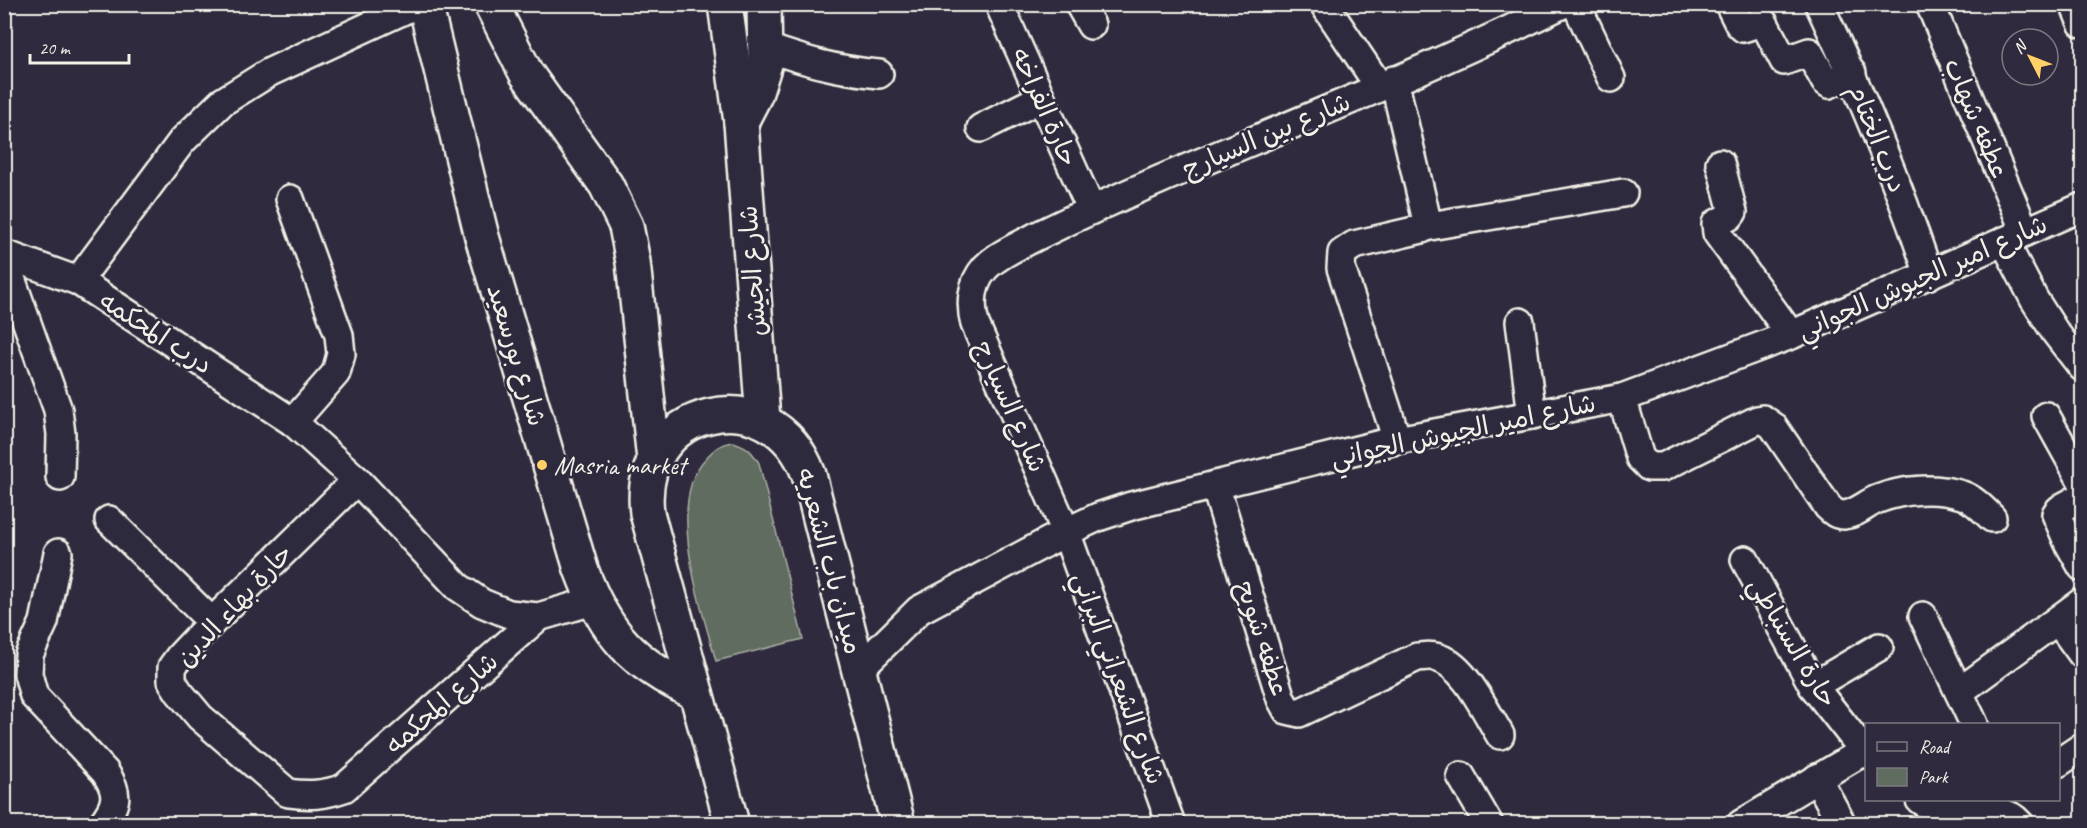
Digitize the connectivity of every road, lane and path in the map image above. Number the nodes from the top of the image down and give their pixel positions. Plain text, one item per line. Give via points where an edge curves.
1 (417, 4) edge
2 (425, 4) edge
3 (491, 4) edge
4 (725, 4) edge
5 (764, 4) edge
6 (999, 4) edge
7 (1324, 4) edge
8 (1563, 4) edge
9 (1576, 4) edge
10 (1729, 4) edge
11 (1819, 4) edge
12 (1930, 4) edge
13 (2074, 4) edge
14 (1523, 13) edge
15 (2082, 23) edge
16 (765, 47) junction
17 (879, 74) dead end
18 (1852, 74) junction
19 (1611, 78) dead end
20 (1387, 83) junction
21 (1041, 98) junction
22 (741, 122) junction
23 (981, 128) dead end
24 (1720, 163) dead end
25 (1623, 193) dead end
26 (290, 199) dead end
27 (2082, 207) edge
28 (1091, 209) junction
29 (1424, 226) junction
30 (2014, 237) junction
31 (12, 271) edge
32 (1929, 275) junction
33 (979, 279) joint
34 (78, 281) junction
35 (1520, 322) dead end
36 (1791, 335) junction
37 (2082, 367) edge
38 (1622, 398) junction
39 (1532, 415) junction
40 (2046, 416) dead end
41 (763, 420) junction
42 (293, 422) junction
43 (1397, 440) junction
44 (654, 460) junction
45 (60, 477) dead end
46 (357, 480) junction
47 (2082, 481) edge
48 (1215, 485) junction
49 (2082, 495) edge
50 (1992, 518) dead end
51 (109, 520) dead end
52 (1066, 532) junction
53 (58, 553) dead end
54 (1745, 560) dead end
55 (2082, 567) edge
56 (593, 601) junction
57 (2082, 602) edge
58 (1923, 616) dead end
59 (538, 617) junction
60 (2058, 621) junction
61 (212, 622) junction
62 (1879, 647) dead end
63 (2082, 654) edge
64 (859, 669) junction
65 (1813, 686) junction
66 (1959, 692) junction
67 (696, 693) junction
68 (1974, 723) edge
69 (1500, 735) dead end
70 (2082, 747) edge
71 (1865, 752) edge
72 (2060, 763) edge
73 (1461, 776) dead end
74 (1817, 778) junction
75 (344, 788) joint
76 (1922, 801) edge
77 (1772, 814) edge
78 (2015, 814) edge
79 (729, 822) edge
80 (102, 824) edge
81 (898, 824) edge
82 (1171, 824) edge
83 (1489, 824) edge
84 (1741, 824) edge
85 (1842, 824) edge

1 - 34 street, درب المحكمه via 270,72 222,102 182,141
2 - 56 main road, شارع بورسعيد via 482,237
3 - 44 main road via 526,73 606,185 626,226
4 - 22 main road, شارع الجيش
5 - 16 main road
6 - 21 street, حارة الفراخه
7 - 20 street
8 - 14 street, شارع بين السيارج
9 - 19 street
10 - 18 street via 1743,28 1764,23 1784,61 1809,52 1829,84
11 - 18 street, درب الختام
12 - 30 street, عطفه شهاب
13 - 15 street
14 - 20 street, شارع بين السيارج via 1465,51
16 - 17 street via 818,65
16 - 22 main road via 765,64
18 - 32 street, درب الختام
20 - 28 street, شارع بين السيارج
20 - 29 street via 1427,221
21 - 23 street
21 - 28 street, حارة الفراخه
22 - 41 main road, شارع الجيش
24 - 36 street via 1733,212 1716,224 1717,233
25 - 29 street
26 - 42 street via 339,334 341,354 336,373
27 - 30 street, شارع امير الجيوش الجواني
28 - 33 street, شارع بين السيارج via 1003,254 985,268
29 - 43 street via 1354,245 1340,259
30 - 32 street, شارع امير الجيوش الجواني
30 - 37 street, عطفه شهاب via 2034,299
31 - 34 street
31 - 45 street via 58,410
32 - 36 street, شارع امير الجيوش الجواني
33 - 52 street, شارع السيارج via 971,309 975,324
34 - 42 street, درب المحكمه
35 - 39 street
36 - 38 street, شارع امير الجيوش الجواني
38 - 39 street, شارع امير الجيوش الجواني
38 - 50 street via 1640,458 1649,467 1663,467 1763,419 1773,426 1834,513 1852,513 1878,499 1905,492 1935,490 1963,495
39 - 43 street, شارع امير الجيوش الجواني
40 - 47 street
41 - 44 main road, ميدان باب الشعريه via 727,413 708,415 676,431
41 - 64 main road, ميدان باب الشعريه via 792,442 802,458
42 - 46 street, درب المحكمه
43 - 48 street, شارع امير الجيوش الجواني
44 - 67 main road, ميدان باب الشعريه via 645,495 647,513
46 - 59 street, درب المحكمه via 458,587 509,614
46 - 61 street, حارة بهاء الدين
48 - 52 street, شارع امير الجيوش الجواني via 1098,517
48 - 69 street, عطفه شويح via 1287,710 1299,713 1417,657 1434,656 1451,663 1463,675
49 - 55 street via 2056,514
51 - 61 street
52 - 64 street, شارع امير الجيوش الجواني via 919,610
52 - 82 street, شارع الشعراني البراني
53 - 80 street via 44,622 29,655 28,674 34,696 114,786 115,803
54 - 65 street, حارة السنباطي
56 - 59 street, درب المحكمه
56 - 67 main road, شارع بورسعيد via 626,647 647,666
57 - 60 street
58 - 66 street
59 - 75 street, شارع المحكمه
60 - 63 street
60 - 66 street
61 - 75 street, حارة بهاء الدين via 172,667 172,681 178,692 200,717 288,793 326,795
62 - 65 street
64 - 81 main road, ميدان باب الشعريه
65 - 71 street, حارة السنباطي
66 - 68 street
67 - 79 main road, ميدان باب الشعريه
70 - 72 street
71 - 74 street
73 - 83 street
74 - 77 street
74 - 85 street
76 - 78 street via 1943,811 1995,810
77 - 84 street

